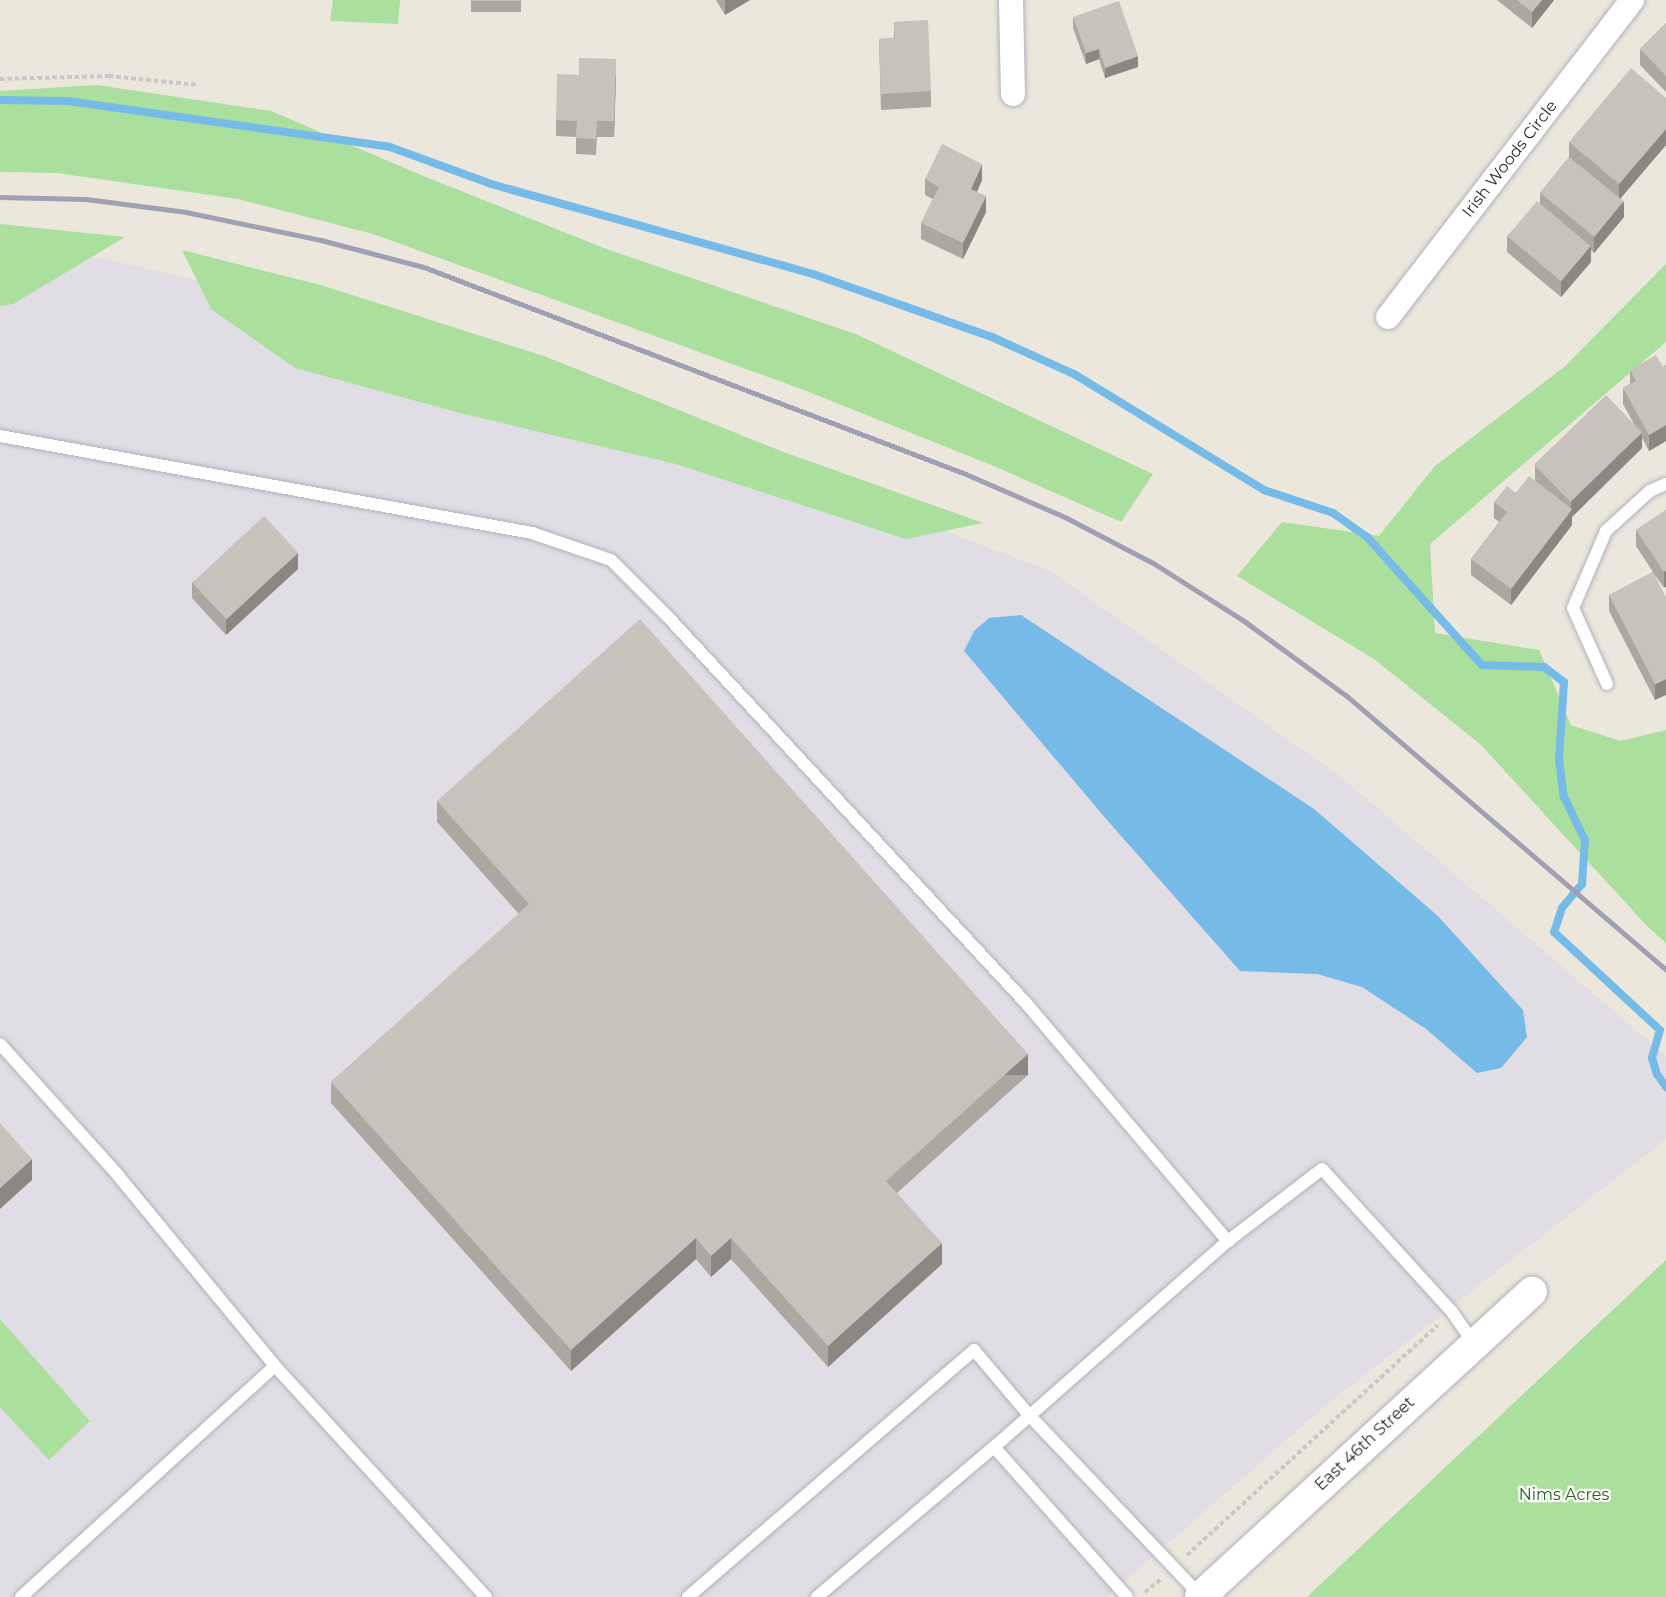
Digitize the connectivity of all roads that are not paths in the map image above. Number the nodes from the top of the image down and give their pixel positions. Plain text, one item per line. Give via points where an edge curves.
1 (1011, 0) edge
2 (1632, 0) edge
3 (1013, 94) dead end
4 (1388, 317) dead end
5 (0, 436) edge
6 (1666, 484) edge
7 (1607, 684) dead end
8 (0, 1044) edge
9 (1228, 1241) junction
10 (1532, 1292) dead end
11 (1474, 1344) junction
12 (275, 1366) junction
13 (1029, 1414) junction
14 (994, 1447) junction
15 (23, 1597) edge
16 (486, 1597) edge
17 (688, 1597) edge
18 (817, 1597) edge
19 (1126, 1597) edge
20 (1200, 1597) edge

1 - 3 street
2 - 4 street, Irish Woods Circle
5 - 9 lane via 532,533 611,560 1025,1002
6 - 7 lane via 1650,491 1606,531 1573,608
8 - 12 lane via 116,1173
9 - 11 lane via 1322,1169 1452,1312
9 - 13 lane
10 - 11 street, East 46th Street
11 - 20 street, East 46th Street
12 - 15 lane
12 - 16 lane
13 - 14 lane
13 - 17 lane via 974,1350
13 - 20 lane
14 - 18 lane
14 - 19 lane

